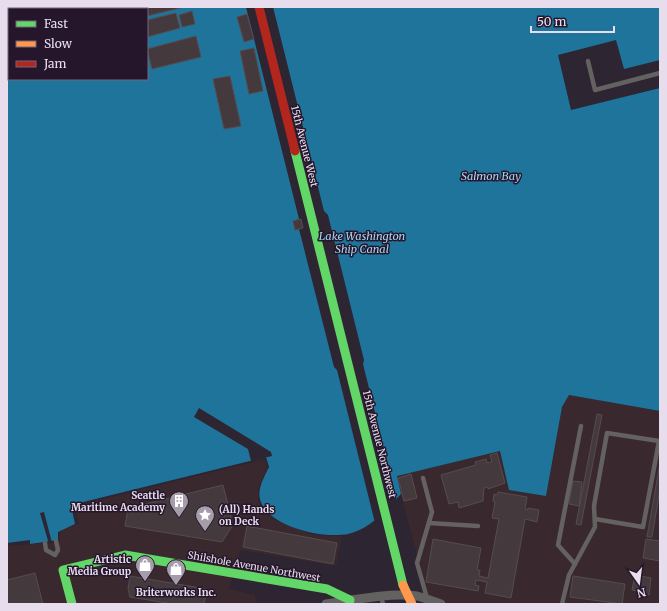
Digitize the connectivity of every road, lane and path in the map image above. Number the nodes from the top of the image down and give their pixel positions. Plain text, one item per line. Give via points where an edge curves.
1 (259, 7) edge
2 (588, 61) dead end
3 (660, 74) edge
4 (330, 290) joint
5 (581, 426) dead end
6 (423, 478) dead end
7 (595, 519) junction
8 (429, 523) junction
9 (478, 526) dead end
10 (56, 541) dead end
11 (44, 543) dead end
12 (575, 564) junction
13 (404, 584) junction
14 (350, 600) junction
15 (382, 600) edge
16 (427, 602) edge
17 (72, 604) edge
18 (326, 604) edge
19 (405, 604) edge
20 (408, 604) edge
21 (412, 604) edge
22 (441, 604) edge
23 (562, 604) edge

1 - 4 main road, 15th Avenue West
2 - 3 lane via 595,90
4 - 13 main road, 15th Avenue Northwest
5 - 12 lane via 558,545
6 - 8 lane via 432,512
7 - 7 lane via 643,527 659,441 607,433 594,506
7 - 12 lane via 596,527
8 - 9 lane
8 - 16 lane via 418,563
10 - 11 lane via 58,550 55,555 46,550
12 - 23 lane via 566,584
13 - 19 main road, bridge
13 - 20 main road, 15th Avenue Northwest, bridge
13 - 21 main road, bridge
14 - 15 street, Shilshole Avenue Northwest
14 - 17 main road, Shilshole Avenue Northwest via 327,590 126,555 63,570
14 - 18 street
15 - 16 street, Shilshole Avenue Northwest via 400,595 417,596
16 - 22 street, Shilshole Avenue Northwest

